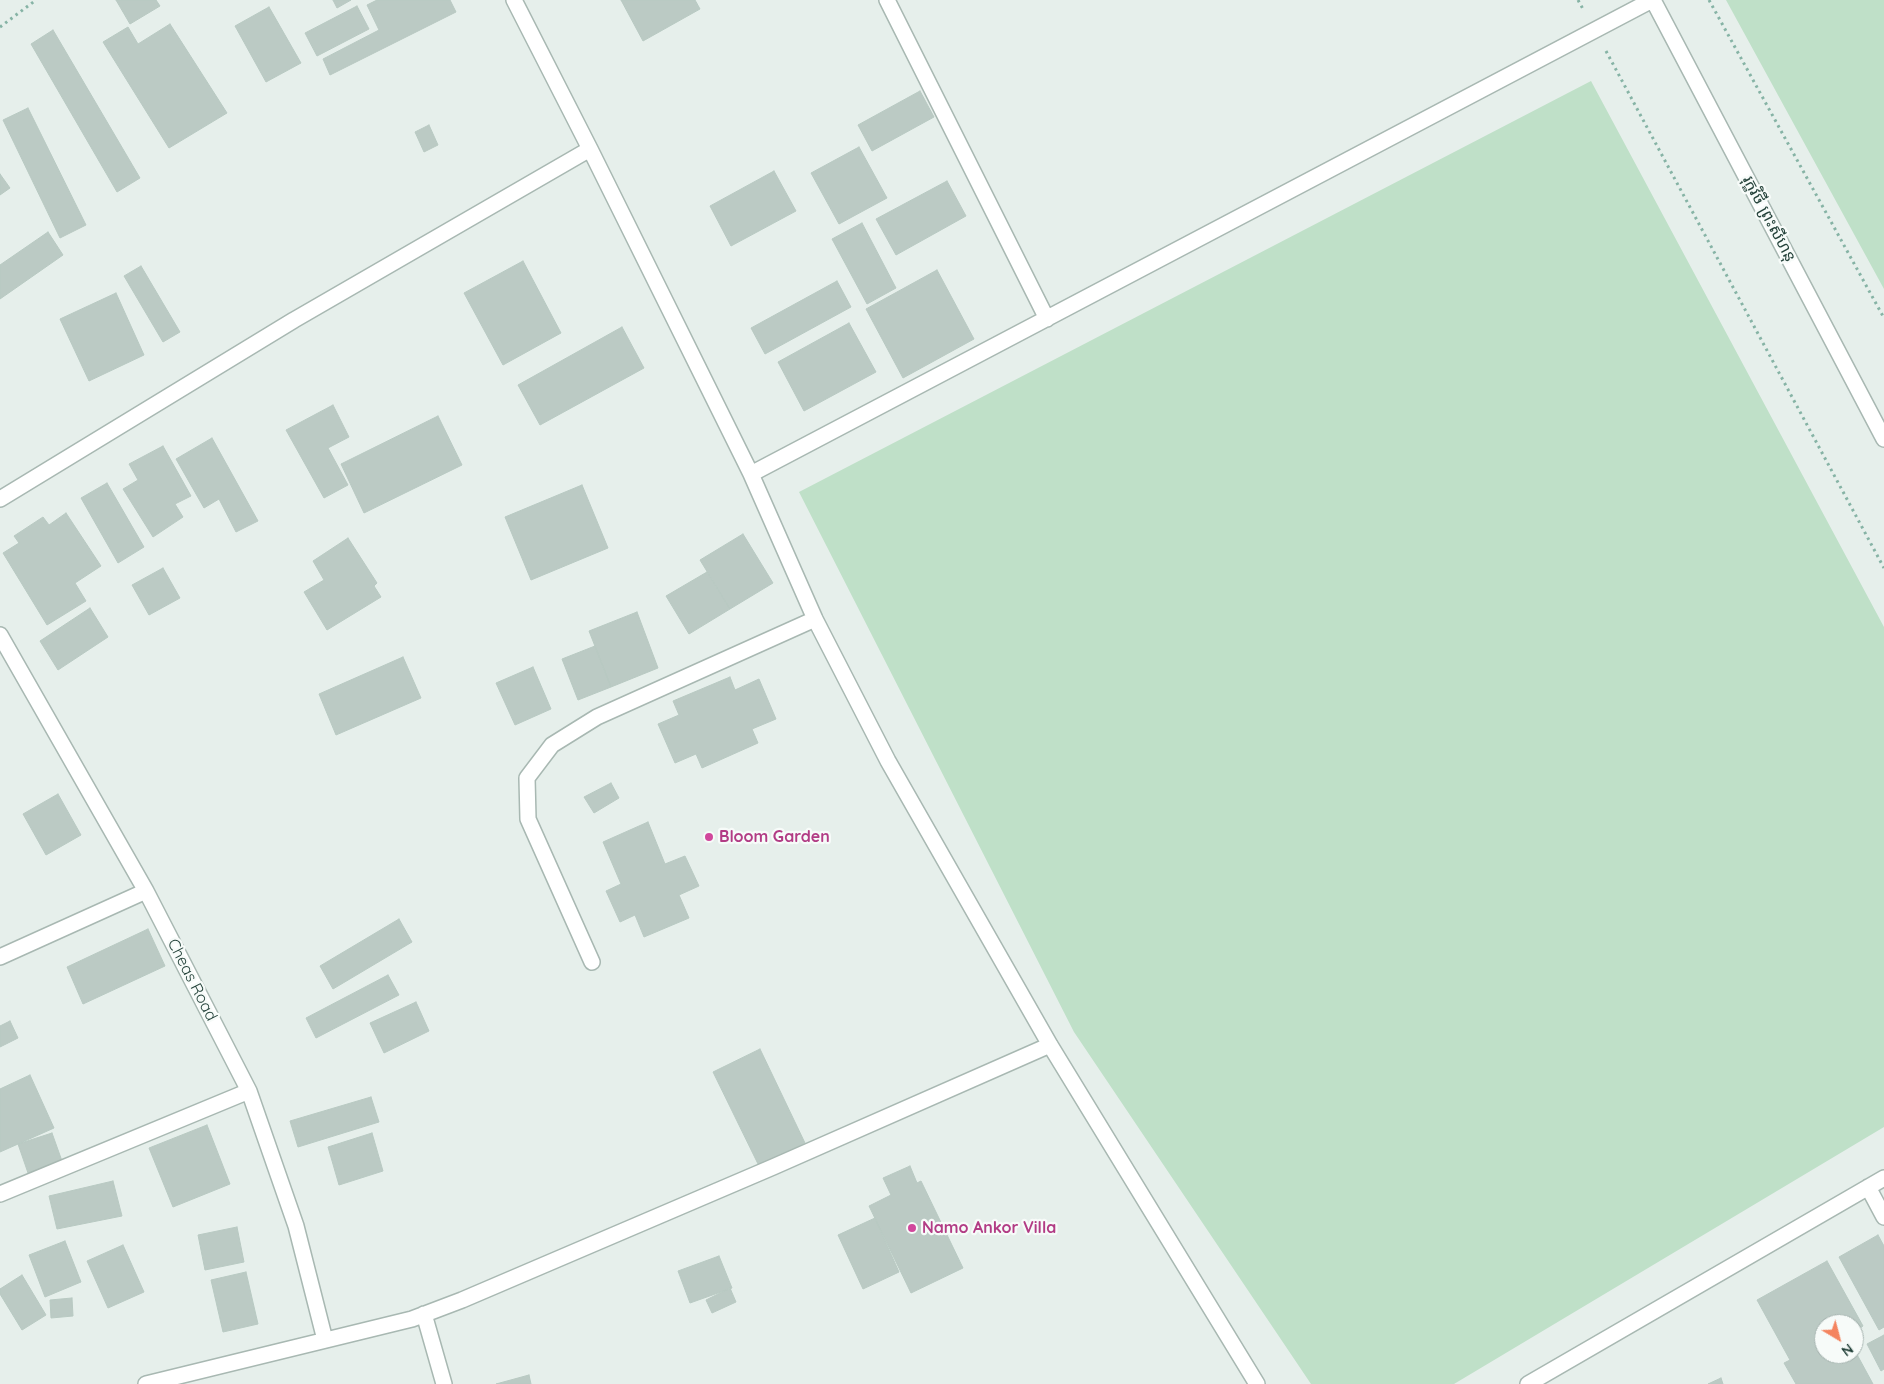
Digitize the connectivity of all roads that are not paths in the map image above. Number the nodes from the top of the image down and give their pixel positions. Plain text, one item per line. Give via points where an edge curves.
1 (514, 0) edge
2 (887, 0) edge
3 (1652, 0) edge
4 (590, 149) junction
5 (1047, 319) junction
6 (1884, 439) edge
7 (751, 474) junction
8 (0, 499) edge
9 (815, 620) junction
10 (0, 635) edge
11 (146, 891) junction
12 (0, 957) edge
13 (592, 962) dead end
14 (1050, 1044) junction
15 (249, 1092) junction
16 (1884, 1178) edge
17 (1868, 1187) junction
18 (0, 1194) edge
19 (1884, 1217) edge
20 (424, 1314) junction
21 (325, 1340) junction
22 (146, 1384) edge
23 (444, 1384) edge
24 (1257, 1384) edge
25 (1528, 1384) edge

1 - 4 street
2 - 5 street
3 - 5 street
3 - 6 street, រុក្ខវិថី ព្រះសីហនុ
4 - 7 street
4 - 8 street via 294,320
5 - 7 street
7 - 9 street
9 - 13 street via 597,718 552,745 527,778 528,819
9 - 14 street via 888,761
10 - 11 street, Cheas Road
11 - 12 street
11 - 15 street, Cheas Road
14 - 20 street via 773,1167
14 - 24 street
15 - 18 street
15 - 21 street, Cheas Road via 296,1226
16 - 17 street
17 - 19 street
17 - 25 street
20 - 21 street
20 - 23 street
21 - 22 street

